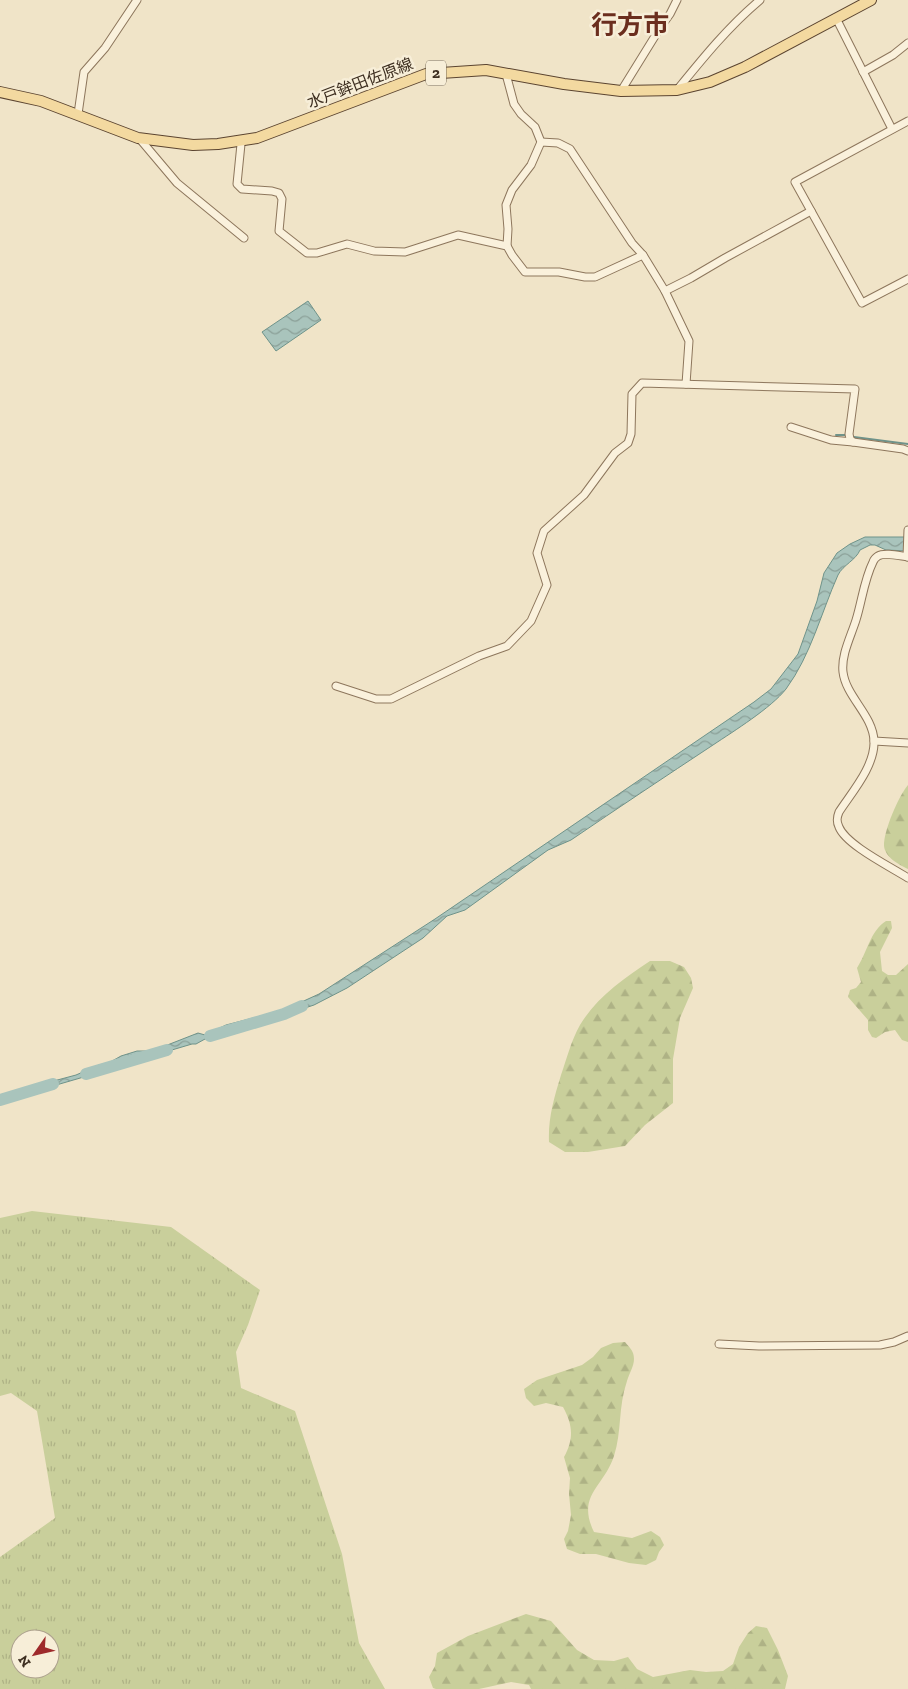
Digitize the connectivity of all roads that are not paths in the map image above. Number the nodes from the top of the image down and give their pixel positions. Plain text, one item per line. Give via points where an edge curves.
1 (137, 0) edge
2 (677, 0) edge
3 (760, 0) edge
4 (870, 0) edge
5 (836, 18) junction
6 (908, 43) edge
7 (863, 72) junction
8 (506, 74) junction
9 (677, 90) junction
10 (621, 91) junction
11 (0, 92) edge
12 (78, 114) junction
13 (908, 121) edge
14 (892, 129) junction
15 (138, 138) junction
16 (239, 140) junction
17 (541, 142) junction
18 (812, 211) junction
19 (244, 238) dead end
20 (507, 246) junction
21 (643, 255) junction
22 (908, 279) edge
23 (665, 291) junction
24 (686, 384) junction
25 (791, 427) dead end
26 (853, 442) junction
27 (908, 451) edge
28 (908, 532) edge
29 (907, 555) edge
30 (336, 686) dead end
31 (874, 741) junction
32 (908, 743) edge
33 (908, 878) edge
34 (908, 1336) edge
35 (719, 1344) dead end

1 - 12 street via 105,48 84,72
2 - 10 street
3 - 9 street via 716,42
4 - 5 main road, 水戸鉾田佐原線 / 2
5 - 7 street
5 - 9 main road, 水戸鉾田佐原線 / 2 via 745,67 710,82
6 - 7 street
7 - 14 street
8 - 10 main road, 水戸鉾田佐原線 / 2
8 - 16 main road, 水戸鉾田佐原線 / 2 via 486,70 426,74 257,138
8 - 17 street via 514,104 535,127
9 - 10 main road, 水戸鉾田佐原線 / 2
11 - 12 main road, 水戸鉾田佐原線 / 2
12 - 15 main road, 水戸鉾田佐原線 / 2
13 - 14 street
14 - 18 street via 796,182
15 - 16 main road, 水戸鉾田佐原線 / 2 via 193,145
15 - 19 street via 177,183
16 - 20 street via 237,184 242,189 279,193 282,199 280,231 307,253 347,244 374,251 405,252 458,235
17 - 20 street via 506,205
17 - 21 street via 570,148
18 - 22 street via 862,303
18 - 23 street
20 - 21 street via 525,272 559,272 585,277 595,277
21 - 23 street
23 - 24 street via 690,341
24 - 26 street via 855,389 849,434
24 - 30 street via 642,383 632,394 628,443 615,453 584,495 544,531 537,553 546,585 531,621 507,646 479,656 391,699 376,699
25 - 26 street via 831,440
26 - 27 street
28 - 29 street
29 - 31 street via 881,555 874,559 843,666 846,681 868,722
31 - 32 street
31 - 33 street via 868,766 837,819 841,831 856,845
34 - 35 street via 880,1346

